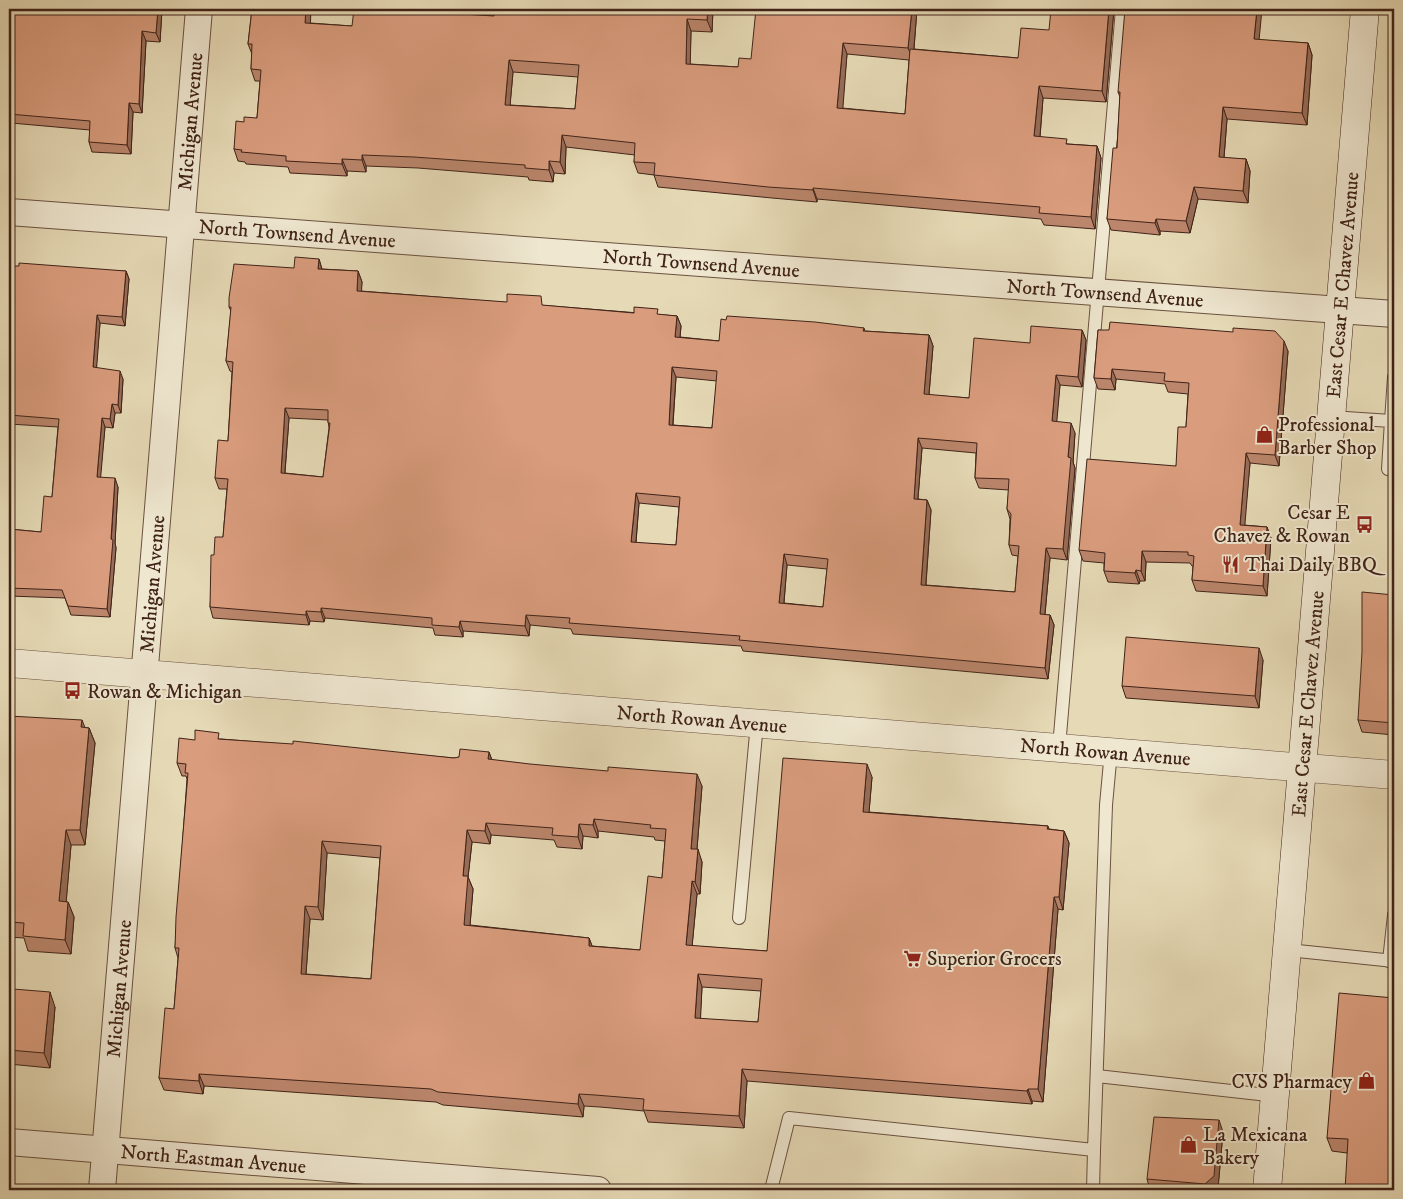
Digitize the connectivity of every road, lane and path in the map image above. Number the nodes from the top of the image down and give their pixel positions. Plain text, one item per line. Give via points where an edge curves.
1 (199, 9) edge
2 (1122, 9) edge
3 (1365, 9) edge
4 (9, 212) edge
5 (180, 225) junction
6 (1100, 292) junction
7 (1340, 310) junction
8 (1394, 314) edge
9 (1394, 378) edge
10 (1331, 417) junction
11 (1391, 421) junction
12 (1394, 469) edge
13 (9, 663) edge
14 (143, 674) junction
15 (757, 723) junction
16 (1059, 747) junction
17 (1111, 751) junction
18 (1302, 767) junction
19 (1394, 775) edge
20 (1394, 915) edge
21 (739, 918) dead end
22 (1288, 950) junction
23 (1392, 961) edge
24 (1097, 1076) junction
25 (1276, 1096) junction
26 (9, 1142) edge
27 (105, 1150) junction
28 (1094, 1150) junction
29 (102, 1190) edge
30 (598, 1190) edge
31 (771, 1190) edge
32 (1093, 1190) edge
33 (1267, 1190) edge

1 - 5 street, Michigan Avenue
2 - 6 lane
3 - 7 street, East Cesar E Chavez Avenue
4 - 5 street, North Townsend Avenue
5 - 6 street, North Townsend Avenue
5 - 14 street, Michigan Avenue
6 - 7 street, North Townsend Avenue
6 - 16 lane
7 - 8 street, North Townsend Avenue
7 - 10 street, East Cesar E Chavez Avenue
9 - 11 lane
10 - 11 lane
10 - 18 street, East Cesar E Chavez Avenue
11 - 12 lane via 1388,469
13 - 14 street, North Rowan Avenue
14 - 15 street, North Rowan Avenue
14 - 27 street, Michigan Avenue
15 - 16 street, North Rowan Avenue
15 - 21 lane
16 - 17 street, North Rowan Avenue
17 - 18 street, North Rowan Avenue
17 - 24 lane
18 - 19 street, North Rowan Avenue
18 - 22 street, East Cesar E Chavez Avenue
20 - 23 lane
22 - 23 lane
22 - 25 street, East Cesar E Chavez Avenue
24 - 25 lane
24 - 28 lane
25 - 33 street, East Cesar E Chavez Avenue
26 - 27 street, North Eastman Avenue
27 - 29 street, Michigan Avenue
27 - 30 street, North Eastman Avenue
28 - 31 lane via 789,1118
28 - 32 lane

